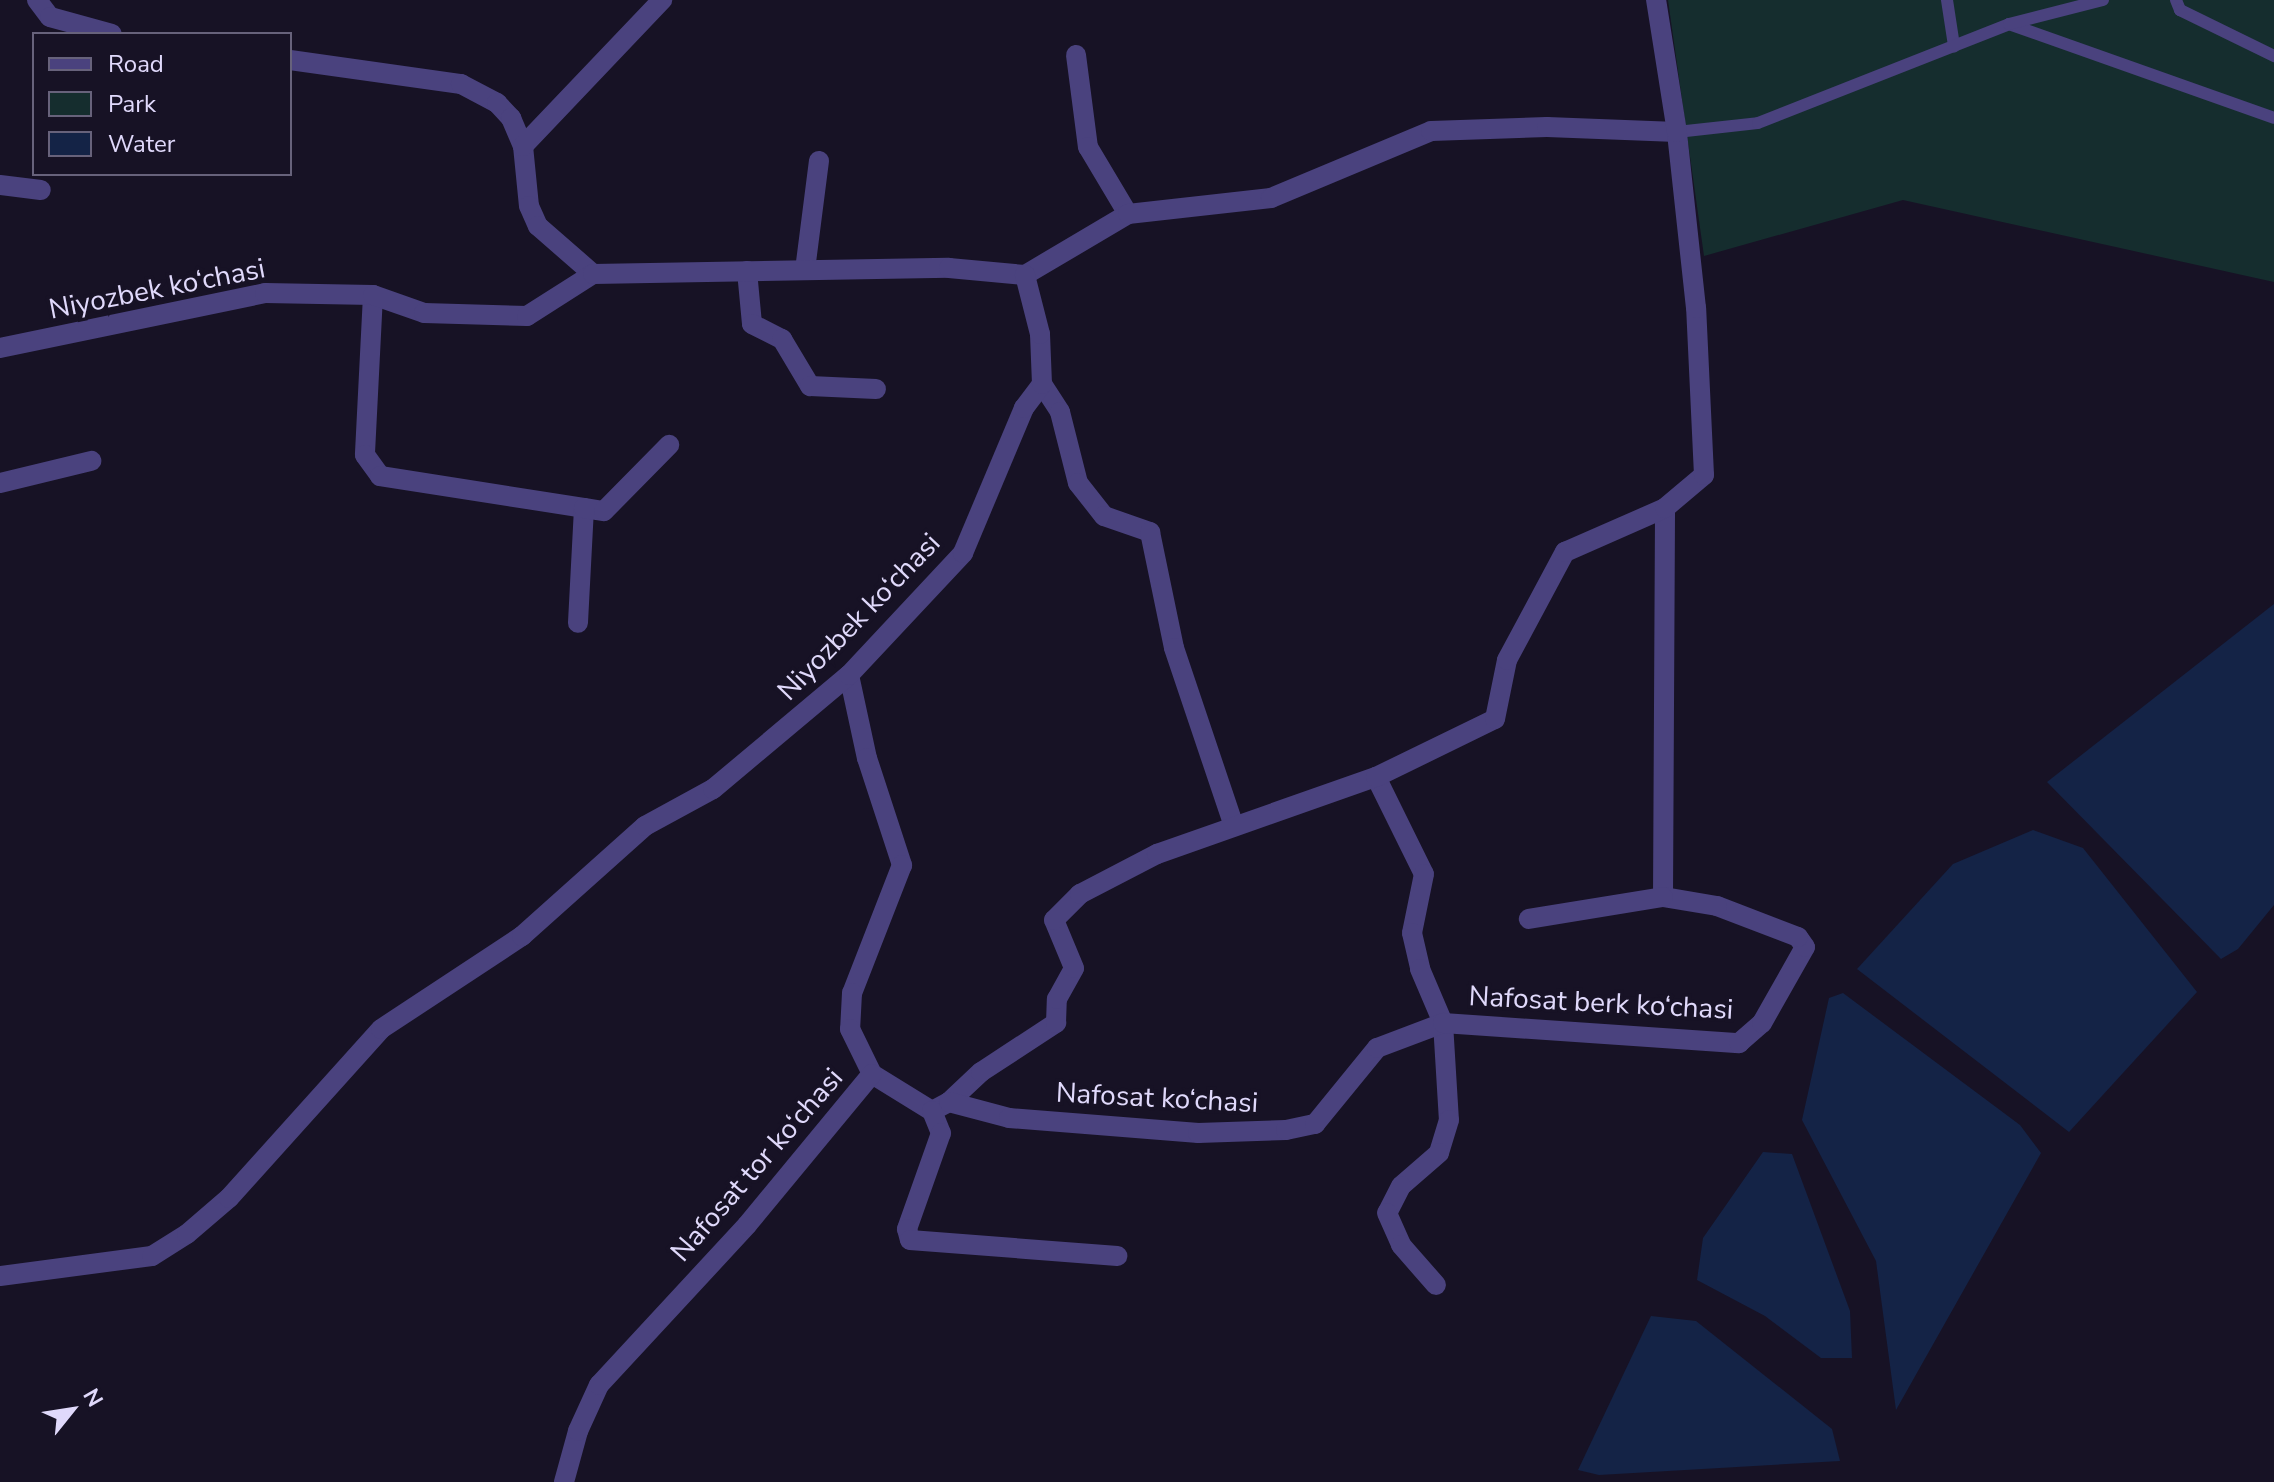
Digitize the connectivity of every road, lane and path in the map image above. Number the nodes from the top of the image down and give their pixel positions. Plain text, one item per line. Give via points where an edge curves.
1 (37, 0) edge
2 (662, 0) edge
3 (1656, 0) edge
4 (1947, 0) edge
5 (2103, 0) edge
6 (2176, 0) edge
7 (2009, 24) junction
8 (105, 32) edge
9 (1954, 46) junction
10 (1076, 55) dead end
11 (2274, 56) edge
12 (292, 60) edge
13 (2274, 118) edge
14 (1677, 132) junction
15 (523, 146) junction
16 (819, 161) dead end
17 (0, 185) edge
18 (41, 190) dead end
19 (1128, 214) junction
20 (805, 270) junction
21 (747, 271) junction
22 (593, 274) junction
23 (1025, 275) junction
24 (373, 295) junction
25 (0, 348) edge
26 (1042, 384) junction
27 (876, 389) dead end
28 (669, 445) dead end
29 (91, 461) dead end
30 (0, 483) edge
31 (584, 508) junction
32 (1665, 508) junction
33 (578, 623) dead end
34 (849, 675) junction
35 (1376, 777) junction
36 (1234, 826) junction
37 (1663, 897) junction
38 (1529, 919) dead end
39 (1443, 1023) junction
40 (872, 1074) junction
41 (940, 1106) junction
42 (1117, 1256) dead end
43 (0, 1276) edge
44 (1436, 1285) dead end
45 (564, 1482) edge

1 - 8 street via 50,17
2 - 15 street
3 - 14 street
4 - 9 lane
5 - 7 lane
6 - 11 lane via 2180,10
7 - 9 lane
7 - 13 lane
9 - 14 lane via 1758,123
10 - 19 street via 1088,147
12 - 15 street via 461,84 497,103 511,118
14 - 19 street via 1547,127 1431,131 1271,198
14 - 32 street via 1696,308 1704,475
15 - 22 street via 529,206 538,226
16 - 20 street
17 - 18 street
19 - 23 street
20 - 21 street
20 - 23 street via 949,268
21 - 22 street
21 - 27 street via 752,324 782,339 810,386
22 - 24 street, Niyozbek ko‘chasi via 527,316 424,313
23 - 26 street via 1040,334
24 - 25 street, Niyozbek ko‘chasi via 265,293
24 - 31 street via 365,455 380,476
26 - 34 street, Niyozbek ko‘chasi via 1024,408 963,553
26 - 36 street via 1060,412 1078,483 1104,516 1150,532 1174,648
28 - 31 street via 604,511
29 - 30 street
31 - 33 street
32 - 35 street via 1565,552 1507,660 1495,719
32 - 37 street
34 - 40 street, Nafosat tor ko‘chasi via 867,758 902,865 852,993 850,1029
34 - 43 street, Niyozbek ko‘chasi via 713,789 645,826 522,936 381,1029 229,1198 187,1234 152,1256
35 - 36 street
35 - 39 street via 1424,874 1412,933 1420,969
36 - 41 street via 1157,854 1058,909 1054,930 1074,968 1057,999 1056,1023
37 - 38 street, Nafosat berk ko‘chasi
37 - 39 street, Nafosat berk ko‘chasi via 1717,906 1798,937 1805,947 1762,1023 1739,1043
39 - 41 street, Nafosat ko‘chasi via 1377,1048 1315,1124 1286,1130 1198,1133 1009,1118
39 - 44 street, Nafosat berk ko‘chasi via 1449,1120 1439,1153 1401,1186 1387,1213 1401,1245
40 - 41 street, Nafosat ko‘chasi
40 - 45 street, Nafosat tor ko‘chasi via 747,1225 599,1385 578,1431
41 - 42 street via 941,1133 907,1229 910,1240

